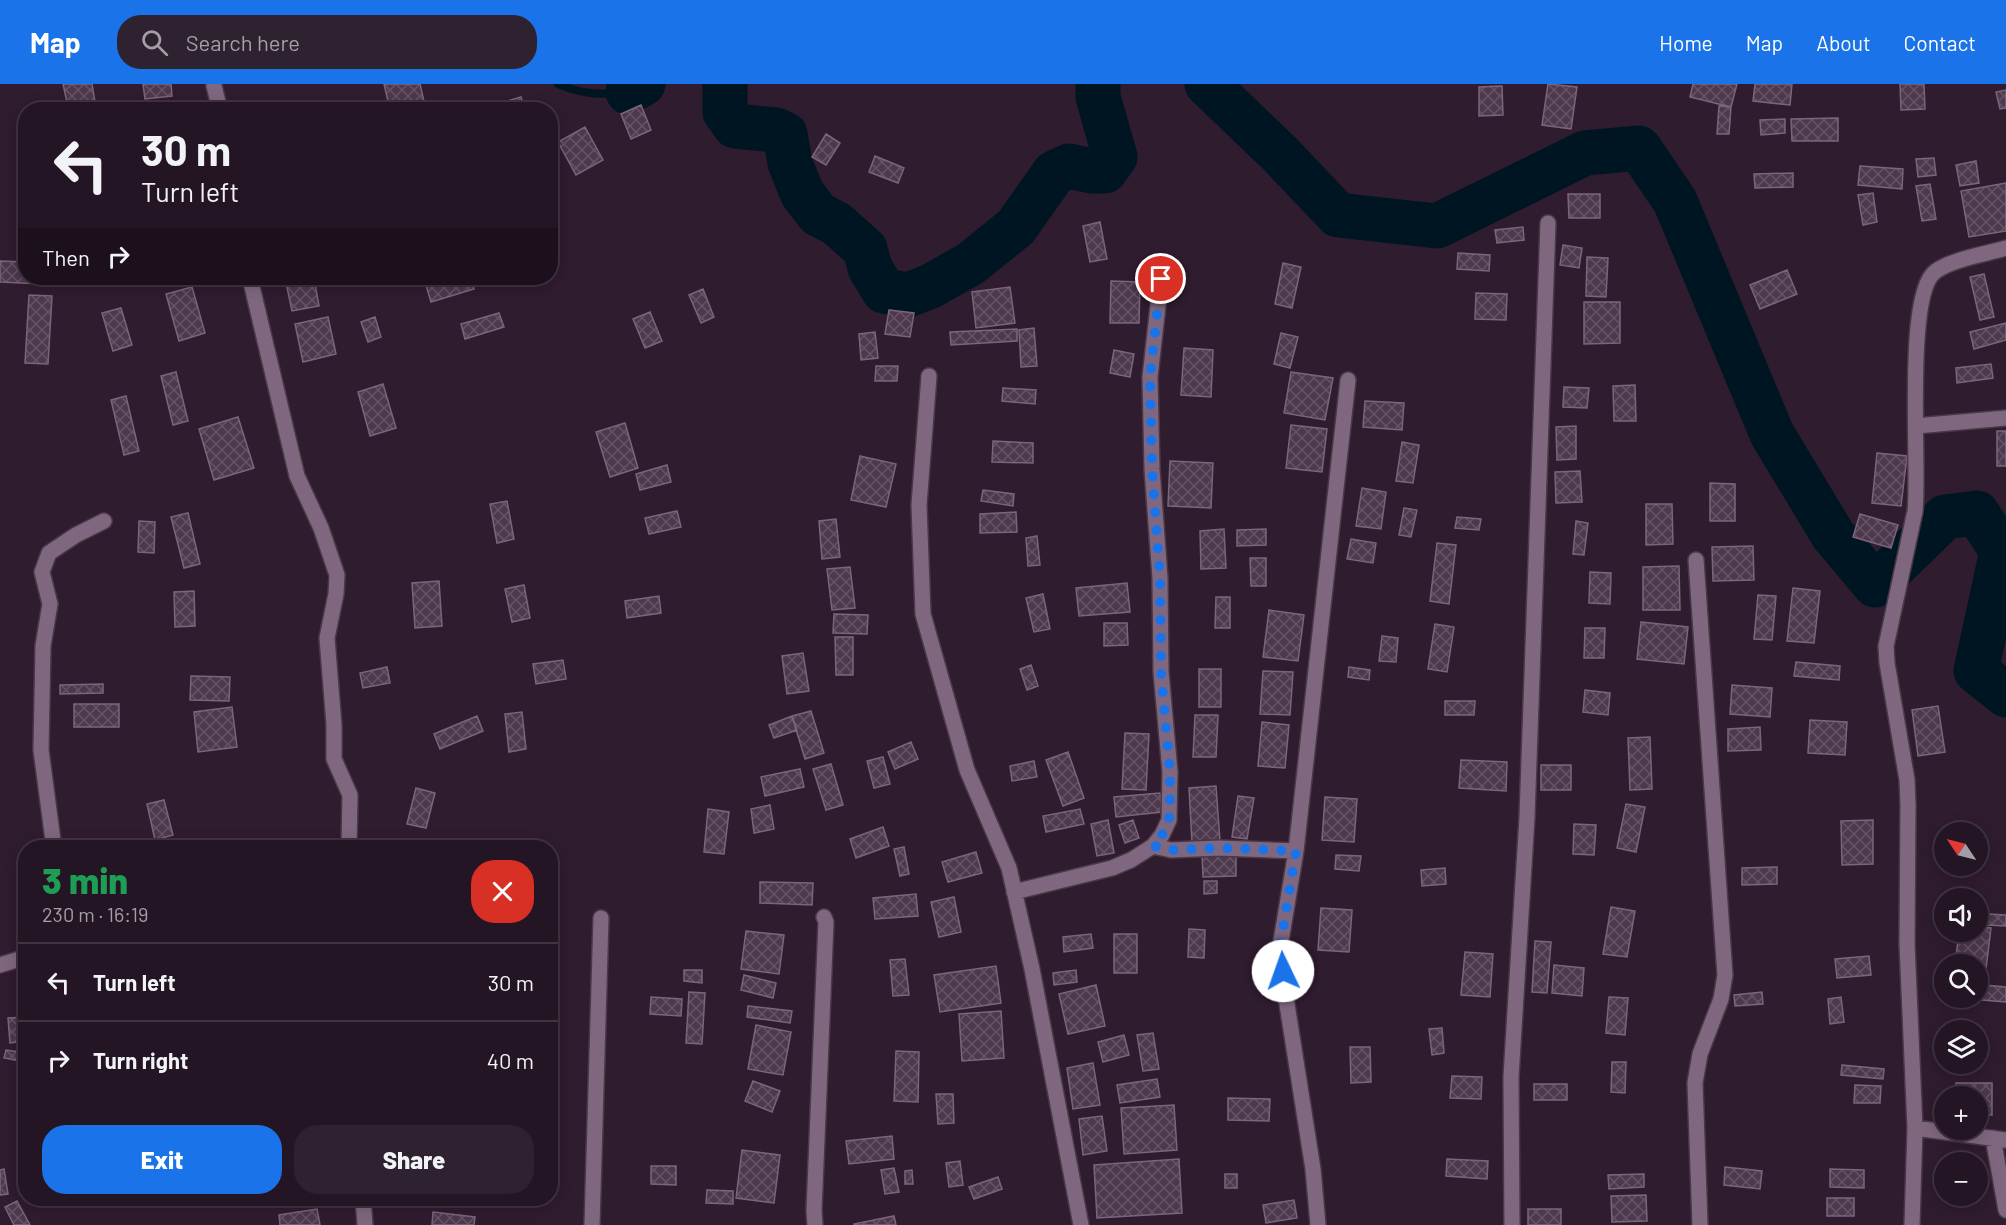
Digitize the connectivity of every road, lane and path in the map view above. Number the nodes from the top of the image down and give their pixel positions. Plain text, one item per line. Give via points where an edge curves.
1 (214, 86) dead end
2 (218, 102) edge
3 (1548, 223) dead end
4 (2006, 248) edge
5 (1161, 279) dead end
6 (251, 285) edge
7 (929, 376) dead end
8 (1348, 380) dead end
9 (2006, 418) edge
10 (1916, 426) junction
11 (104, 521) dead end
12 (1696, 560) dead end
13 (53, 840) edge
14 (349, 840) edge
15 (1153, 846) junction
16 (1296, 851) junction
17 (1014, 892) junction
18 (824, 917) dead end
19 (601, 918) dead end
20 (18, 960) edge
21 (0, 966) edge
22 (1915, 1128) junction
23 (1999, 1139) edge
24 (364, 1206) edge
25 (2006, 1210) edge
26 (365, 1225) edge
27 (592, 1225) edge
28 (815, 1225) edge
29 (1081, 1225) edge
30 (1318, 1225) edge
31 (1512, 1225) edge
32 (1700, 1225) edge
33 (1912, 1225) edge

1 - 2 street
3 - 31 street via 1527,817 1511,1077
4 - 10 street via 1934,271 1925,285 1917,334
5 - 15 street via 1150,377 1161,672 1170,772 1169,820
6 - 14 street via 297,476 337,574 327,638 334,759 350,795
7 - 17 street via 919,505 923,614 967,770 1009,868
8 - 16 street
9 - 10 street
10 - 22 street via 1918,490 1886,646 1907,780 1907,944
11 - 13 street via 49,553 42,572 50,604 43,646 41,750
12 - 32 street via 1725,975 1695,1083
15 - 16 street via 1171,850
15 - 17 street via 1112,868
16 - 30 street via 1280,960
17 - 29 street
18 - 28 street
19 - 27 street
20 - 21 street
22 - 23 street
22 - 33 street
23 - 25 street
24 - 26 street

